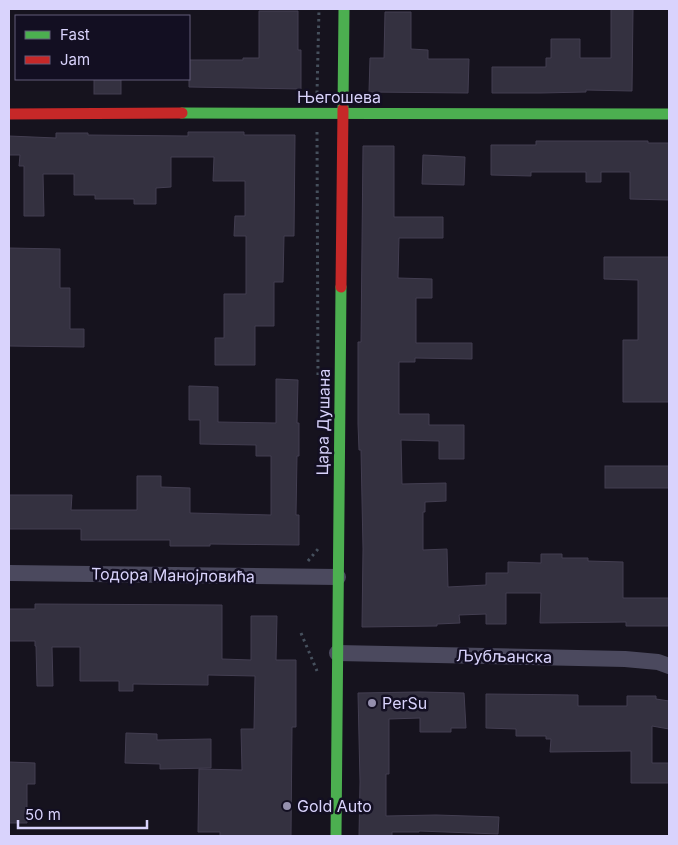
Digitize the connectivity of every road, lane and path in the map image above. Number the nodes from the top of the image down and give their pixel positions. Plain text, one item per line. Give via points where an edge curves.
1 (319, 9) edge
2 (344, 9) edge
3 (317, 113) junction
4 (343, 113) junction
5 (9, 114) edge
6 (669, 114) edge
7 (318, 384) dead end
8 (320, 546) dead end
9 (308, 562) dead end
10 (9, 573) edge
11 (338, 578) junction
12 (337, 653) junction
13 (669, 666) edge
14 (336, 836) edge

1 - 3 path
2 - 4 street, Цара Душана
3 - 4 street, Његошева
3 - 5 street, Његошева
3 - 7 path
4 - 6 street, Његошева
4 - 11 street, Цара Душана
8 - 9 path
10 - 11 street, Тодора Манојловића
11 - 12 street, Цара Душана
12 - 13 street, Љубљанска via 625,659
12 - 14 street, Цара Душана

